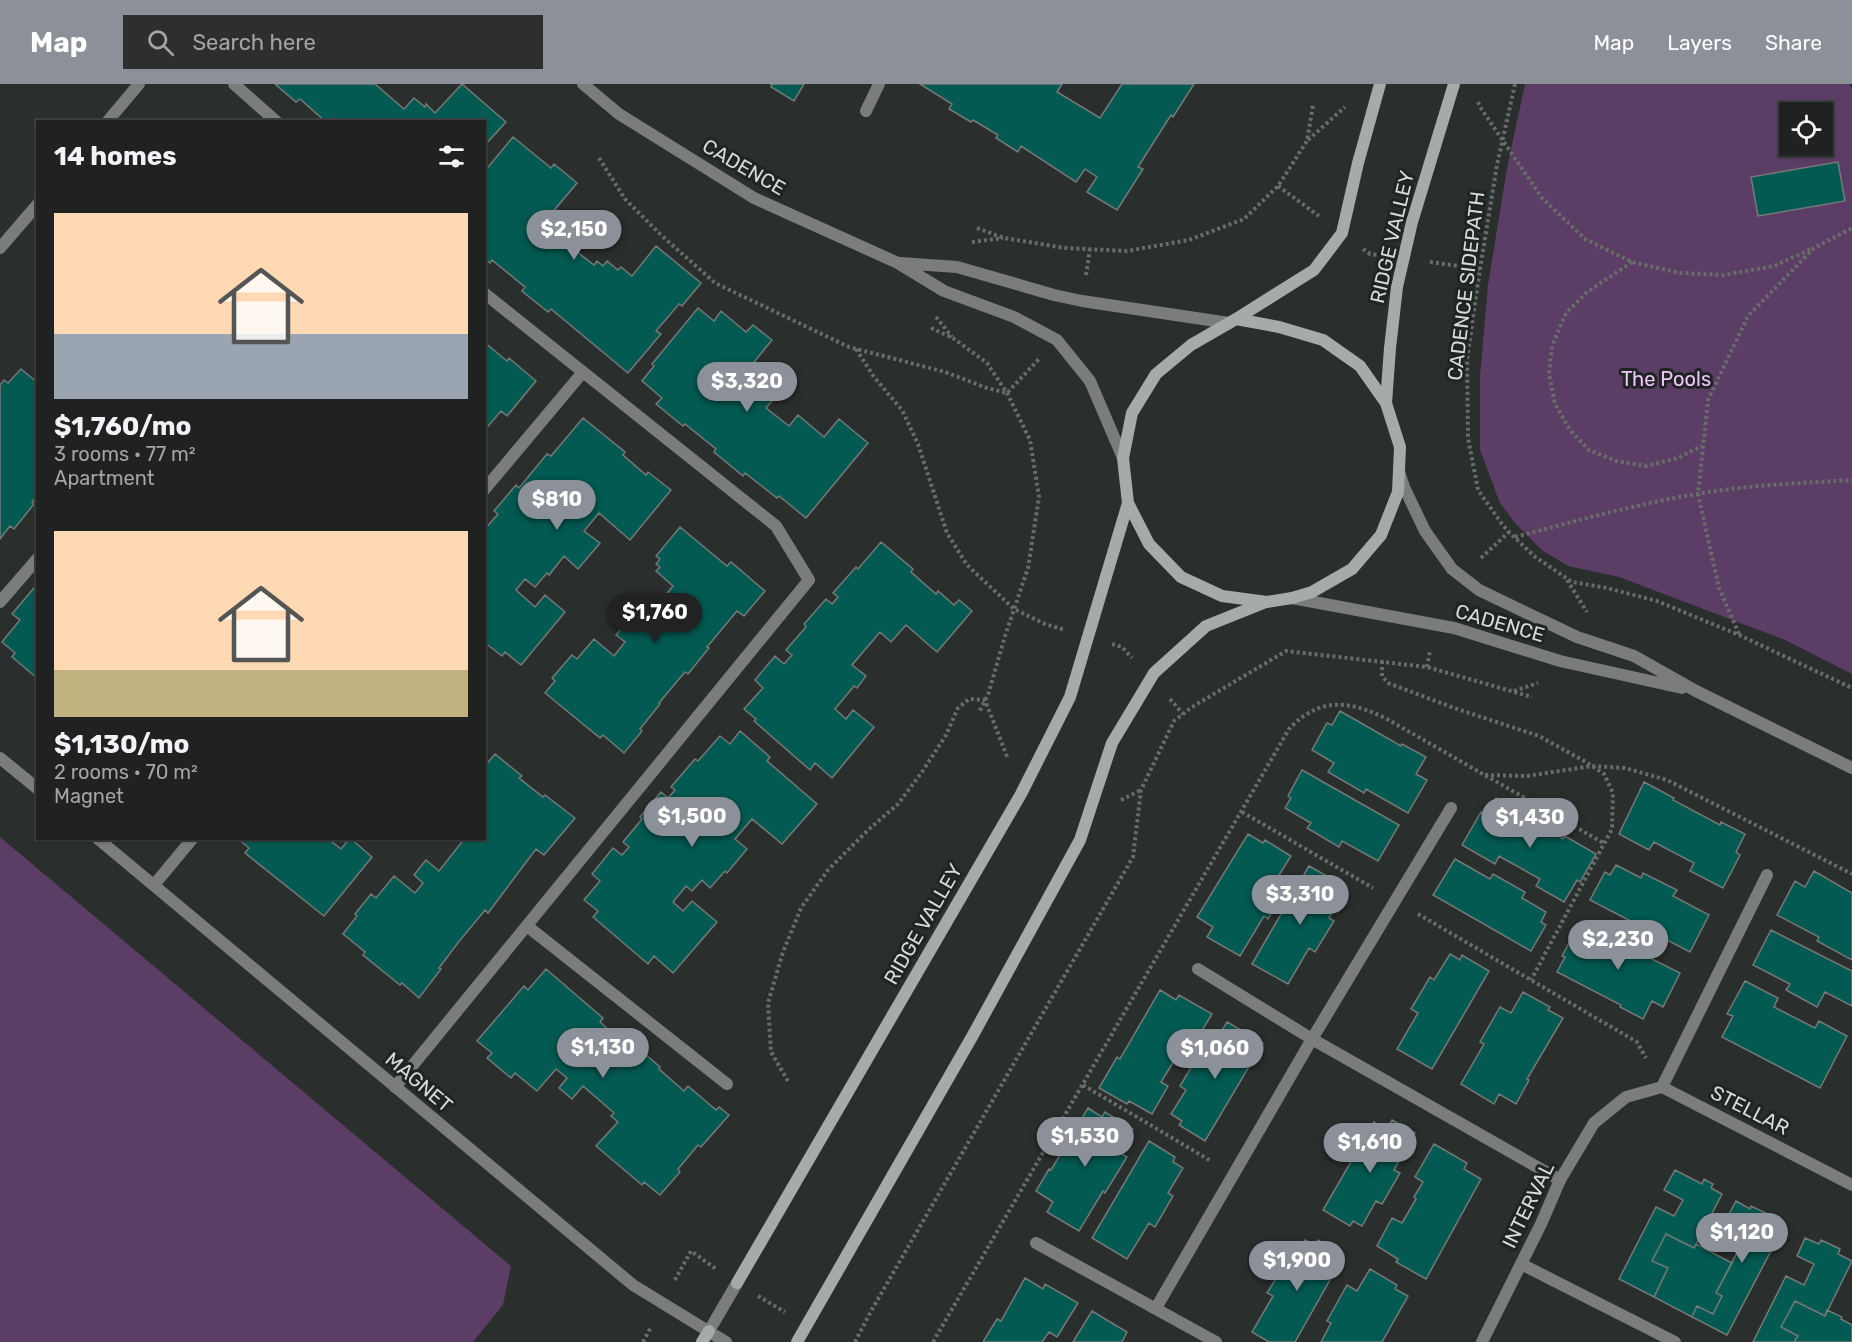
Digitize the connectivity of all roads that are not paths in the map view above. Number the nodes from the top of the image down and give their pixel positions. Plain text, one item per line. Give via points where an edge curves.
1 (139, 84) edge
2 (234, 84) edge
3 (583, 84) edge
4 (879, 84) edge
5 (1380, 84) edge
6 (1454, 84) edge
7 (866, 111) dead end
8 (109, 120) edge
9 (275, 120) edge
10 (36, 206) edge
11 (0, 248) edge
12 (898, 263) junction
13 (486, 295) edge
14 (1233, 321) junction
15 (583, 372) junction
16 (1386, 403) junction
17 (1123, 458) junction
18 (1398, 470) junction
19 (486, 488) edge
20 (1128, 504) junction
21 (36, 560) edge
22 (1292, 598) junction
23 (0, 602) edge
24 (1268, 602) junction
25 (1696, 691) junction
26 (0, 758) edge
27 (1852, 768) edge
28 (36, 787) edge
29 (1451, 808) dead end
30 (99, 840) edge
31 (191, 840) edge
32 (1767, 875) dead end
33 (154, 885) junction
34 (527, 926) junction
35 (1198, 969) dead end
36 (1312, 1039) junction
37 (727, 1084) dead end
38 (395, 1087) junction
39 (1662, 1087) junction
40 (1560, 1180) junction
41 (1852, 1185) edge
42 (1036, 1243) dead end
43 (1521, 1264) junction
44 (737, 1283) joint
45 (1156, 1308) junction
46 (706, 1336) edge
47 (726, 1342) edge
48 (797, 1342) edge
49 (1216, 1342) edge
50 (1482, 1342) edge
51 (1675, 1342) edge

1 - 8 street
2 - 9 street
3 - 12 street, CADENCE via 619,114 754,198
4 - 7 street
5 - 14 main road via 1342,233 1314,270
6 - 16 main road, RIDGE VALLEY via 1412,222 1397,287
10 - 11 street
12 - 14 street, CADENCE via 957,267 1054,295
12 - 17 street, CADENCE via 944,291 1014,317 1057,340 1090,381
13 - 15 street
14 - 16 main road via 1279,327 1323,340 1360,366
14 - 17 main road via 1191,345 1156,374 1132,413
15 - 19 street
15 - 34 street via 776,526 809,580
16 - 18 main road via 1400,447
17 - 20 main road
18 - 22 main road via 1398,492 1381,535 1352,569 1312,592
18 - 25 street, CADENCE via 1425,531 1452,569 1479,590 1577,637 1634,656
20 - 24 main road via 1149,544 1181,577 1222,596
20 - 44 main road, RIDGE VALLEY via 1070,697 1022,794
21 - 23 street
22 - 24 main road
22 - 25 street, CADENCE via 1454,628 1560,661
24 - 48 main road via 1206,626 1154,672 1112,743 1080,840 968,1046
25 - 27 street, CADENCE
26 - 28 street
29 - 36 street
30 - 33 street, MAGNET
31 - 33 street
32 - 39 street
33 - 38 street, MAGNET
34 - 37 street
34 - 38 street
35 - 36 street
36 - 40 street
36 - 45 street
38 - 46 street, MAGNET via 633,1285
39 - 40 street, INTERVAL via 1626,1097 1594,1123
39 - 41 street, STELLAR
40 - 43 street, INTERVAL
42 - 45 street
43 - 50 street, INTERVAL
43 - 51 street
44 - 46 street, RIDGE VALLEY
45 - 49 street
46 - 47 street, MAGNET

